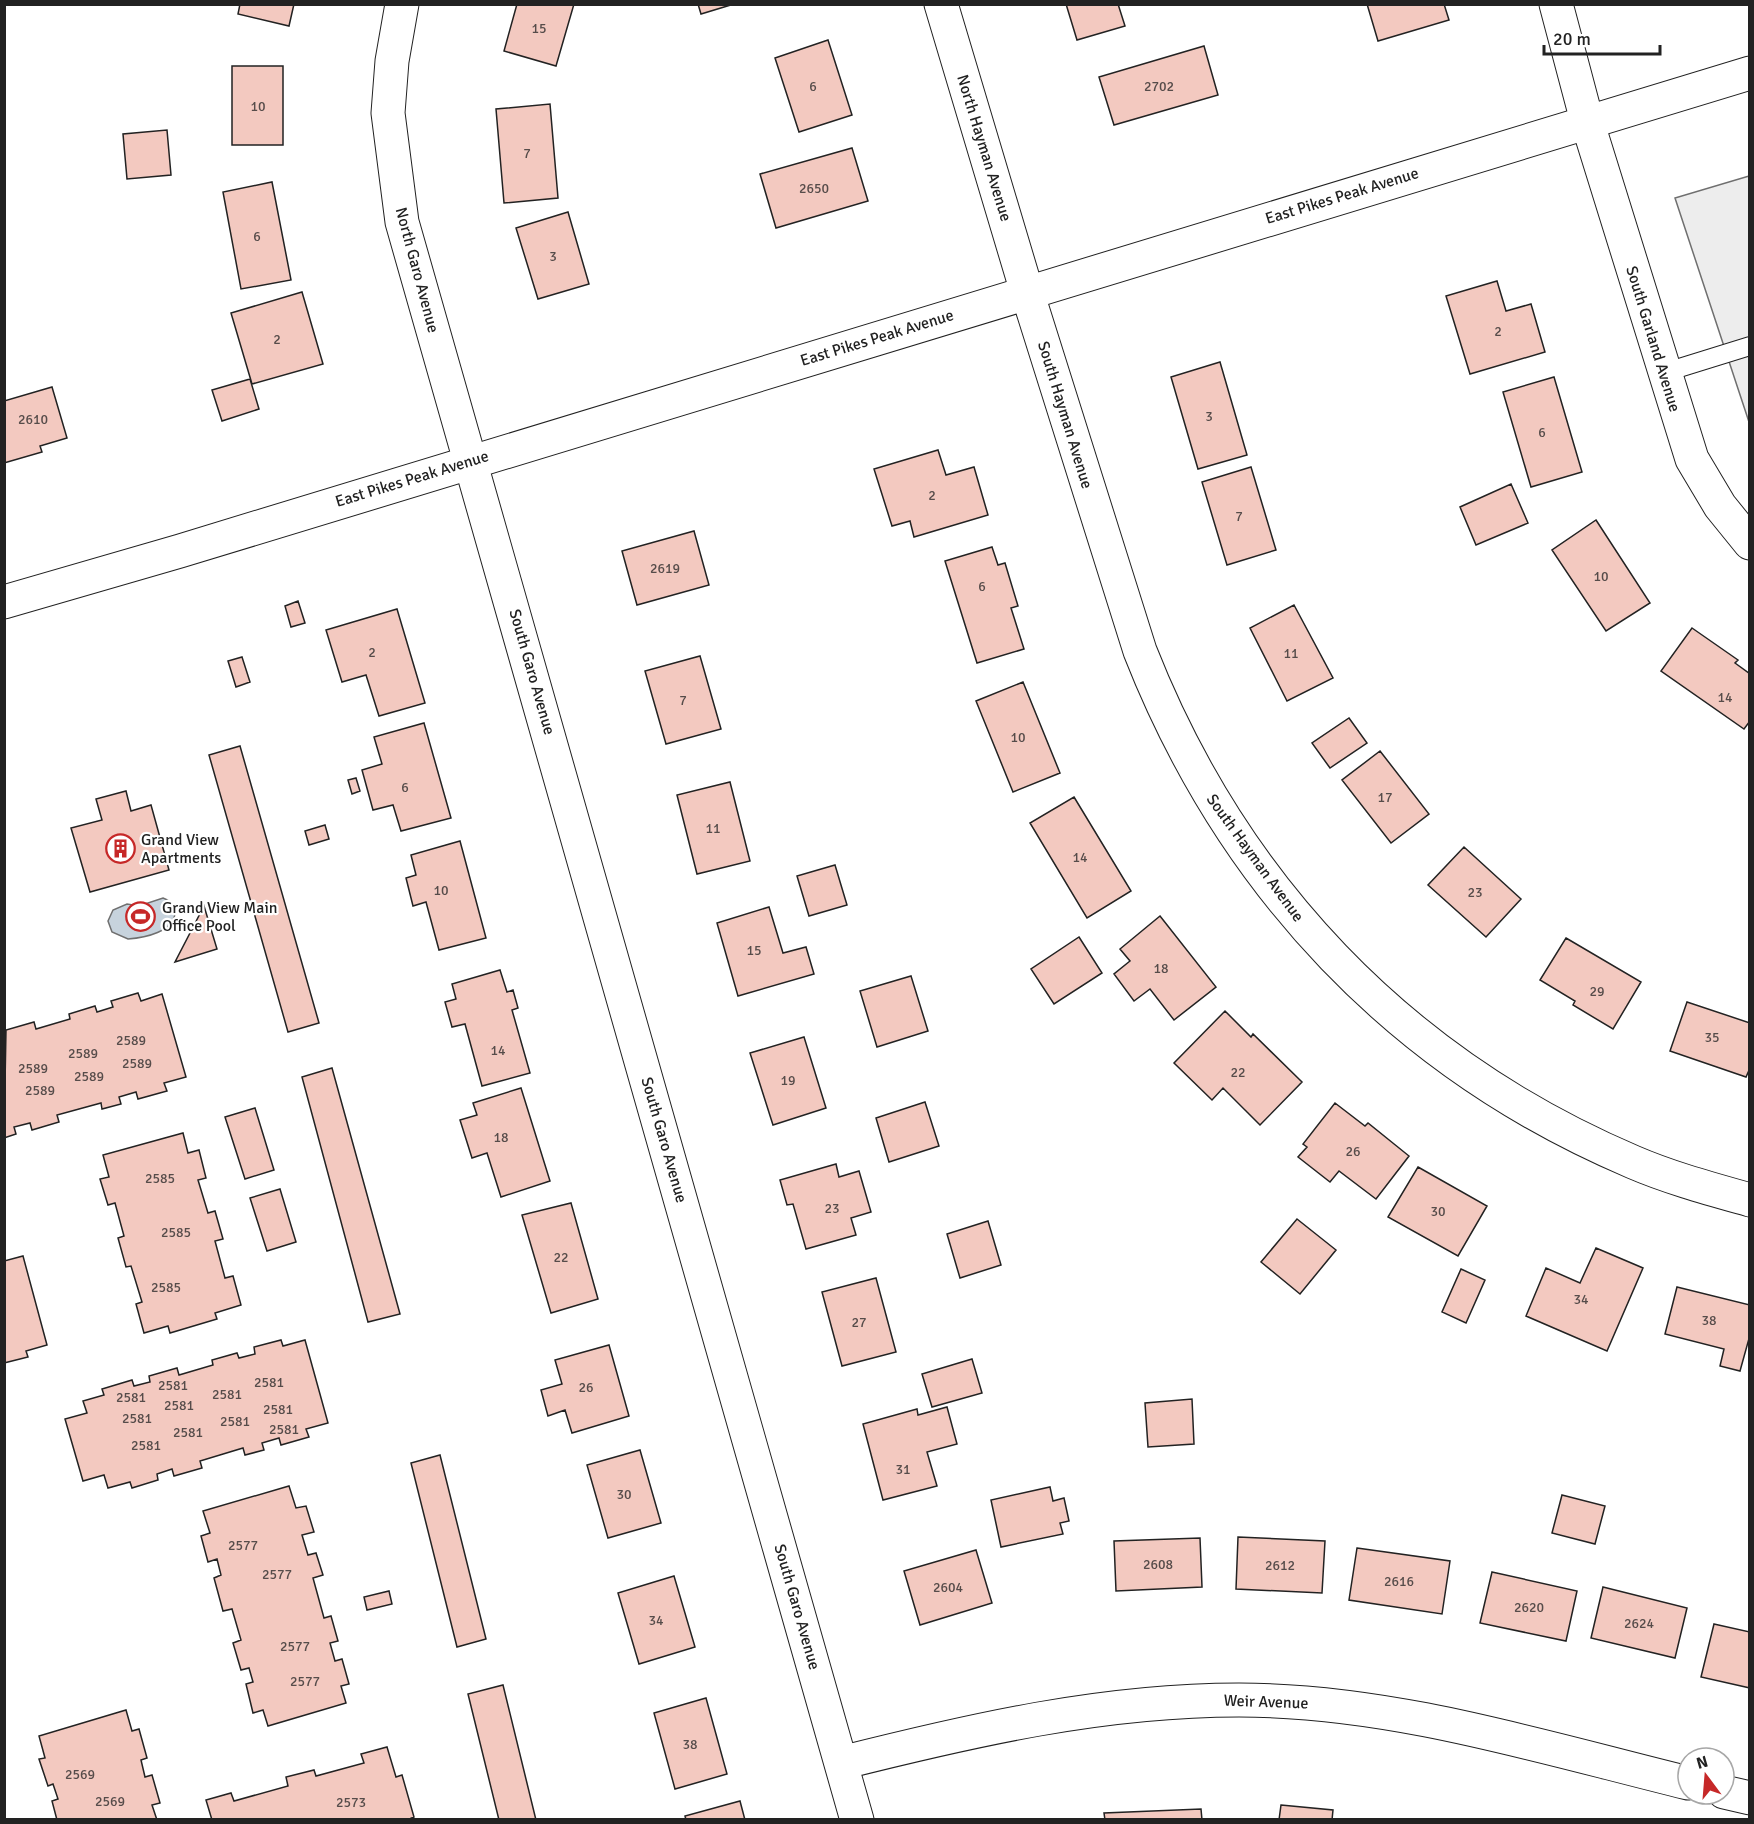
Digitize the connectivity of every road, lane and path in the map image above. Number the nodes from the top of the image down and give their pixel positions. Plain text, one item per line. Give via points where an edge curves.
1 (402, 4) edge
2 (941, 4) edge
3 (1556, 4) edge
4 (1749, 73) edge
5 (1587, 121) junction
6 (1027, 292) junction
7 (1749, 346) edge
8 (1663, 373) junction
9 (471, 460) junction
10 (1749, 543) edge
11 (4, 602) edge
12 (1749, 1200) edge
13 (841, 1763) junction
14 (1676, 1780) edge
15 (857, 1820) edge

1 - 9 street, North Garo Avenue via 388,113 398,198
2 - 6 street, North Hayman Avenue
3 - 5 street, South Garland Avenue
4 - 5 street, East Pikes Peak Avenue
5 - 6 street, East Pikes Peak Avenue
5 - 8 street, South Garland Avenue
6 - 9 street, East Pikes Peak Avenue
6 - 12 street, South Hayman Avenue via 1123,603 1159,699 1216,806 1289,909 1377,1002 1498,1093 1634,1162
7 - 8 lane
8 - 10 street, South Garland Avenue via 1692,459 1720,506
9 - 11 street, East Pikes Peak Avenue
9 - 13 street, South Garo Avenue
13 - 14 street, Weir Avenue via 1066,1713 1239,1700 1309,1703 1436,1721
13 - 15 street, South Garo Avenue

